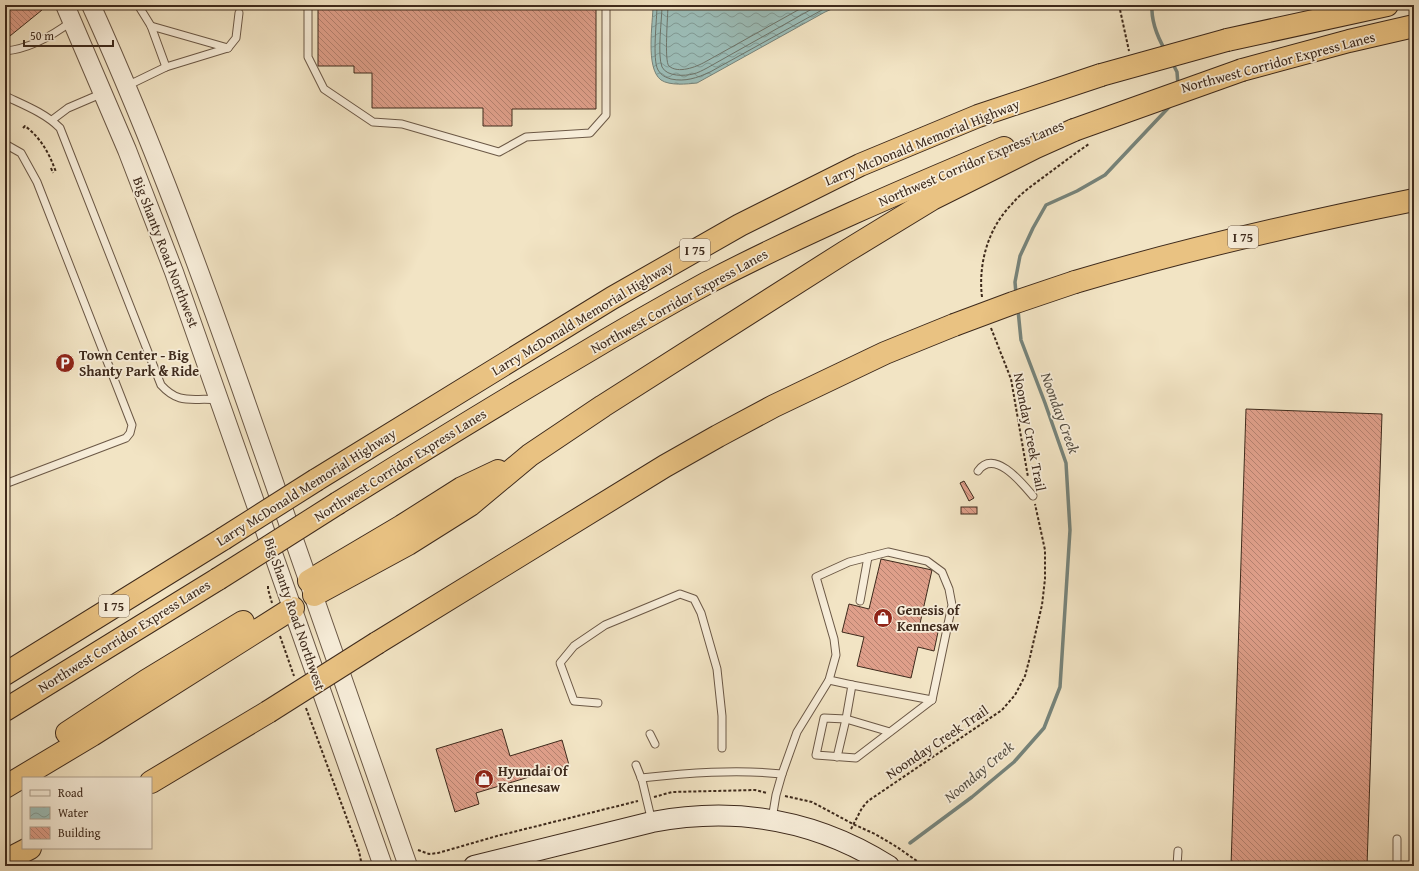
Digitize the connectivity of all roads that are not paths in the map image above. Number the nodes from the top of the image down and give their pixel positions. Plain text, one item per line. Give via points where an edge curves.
1 (65, 5) edge
2 (91, 5) edge
3 (138, 5) edge
4 (308, 5) edge
5 (606, 5) edge
6 (1387, 5) edge
7 (239, 13) dead end
8 (72, 21) junction
9 (151, 26) junction
10 (1414, 26) edge
11 (228, 48) junction
12 (5, 51) edge
13 (166, 67) junction
14 (126, 84) junction
15 (103, 93) junction
16 (5, 96) edge
17 (52, 120) junction
18 (1080, 131) junction
19 (5, 144) edge
20 (1414, 200) edge
21 (221, 401) junction
22 (978, 471) dead end
23 (5, 484) edge
24 (1033, 496) road end
25 (868, 557) junction
26 (312, 588) junction
27 (291, 601) junction
28 (860, 601) dead end
29 (5, 674) edge
30 (829, 680) junction
31 (852, 685) junction
32 (932, 700) junction
33 (598, 703) dead end
34 (5, 710) edge
35 (846, 719) junction
36 (890, 732) junction
37 (650, 734) dead end
38 (655, 744) dead end
39 (722, 748) dead end
40 (837, 758) junction
41 (636, 765) dead end
42 (5, 771) edge
43 (782, 774) junction
44 (641, 778) junction
45 (152, 781) edge
46 (5, 787) edge
47 (772, 820) junction
48 (652, 822) junction
49 (1398, 839) dead end
50 (28, 849) edge
51 (1178, 851) dead end
52 (5, 861) edge
53 (383, 866) edge
54 (408, 866) edge
55 (474, 866) edge
56 (889, 866) edge
57 (1177, 866) edge
58 (1397, 866) edge

1 - 8 street, Big Shanty Road Northwest
2 - 14 street, Big Shanty Road Northwest
3 - 9 lane
4 - 5 lane via 308,57 324,90 373,122 402,124 499,152 526,137 590,133 606,115
6 - 29 highway, Larry McDonald Memorial Highway / I 75, bridge via 1227,40 1101,75 978,116 860,165 740,225 612,298
7 - 11 lane via 236,38
8 - 12 lane via 60,31 29,46
8 - 15 street, Big Shanty Road Northwest
9 - 11 lane
9 - 13 lane
10 - 18 highway, Northwest Corridor Express Lanes, bridge via 1242,70
11 - 13 lane
13 - 14 lane
14 - 15 street
14 - 26 street, Big Shanty Road Northwest via 190,244
15 - 17 lane via 68,108
15 - 21 street, Big Shanty Road Northwest via 174,272
16 - 17 lane
17 - 21 lane via 60,128 161,385 178,398
18 - 26 highway via 1036,148 932,199 602,406 530,455 462,488
18 - 34 highway, Northwest Corridor Express Lanes, bridge via 941,174 792,241 706,284 489,410
19 - 23 lane via 20,153 37,182 132,425 126,438
20 - 45 highway, I 75, bridge via 1296,224 1142,262 1074,282 954,325 871,360 774,406 651,475
21 - 27 street, Big Shanty Road Northwest
22 - 24 lane via 987,463 1000,465
25 - 28 lane
25 - 30 lane via 849,562 816,577 834,639 836,656
25 - 32 lane via 888,552 927,561 942,572 952,605
26 - 27 street
26 - 54 street, Big Shanty Road Northwest
27 - 42 highway via 146,681
27 - 46 highway via 92,735
27 - 53 street, Big Shanty Road Northwest
30 - 31 lane
30 - 43 lane via 797,732
31 - 32 lane
31 - 35 lane
32 - 36 lane
33 - 39 lane via 574,701 560,663 574,646 605,625 680,594 694,600 701,613 717,669 722,716
35 - 36 lane
35 - 40 lane
35 - 40 lane via 824,718 816,754
36 - 40 lane via 856,758
37 - 38 lane
41 - 44 lane
43 - 44 lane via 758,771
43 - 47 lane
44 - 48 lane
47 - 48 main road via 750,816 712,815
47 - 56 main road via 849,833 870,854
48 - 55 main road
49 - 58 lane
50 - 52 highway
51 - 57 lane

